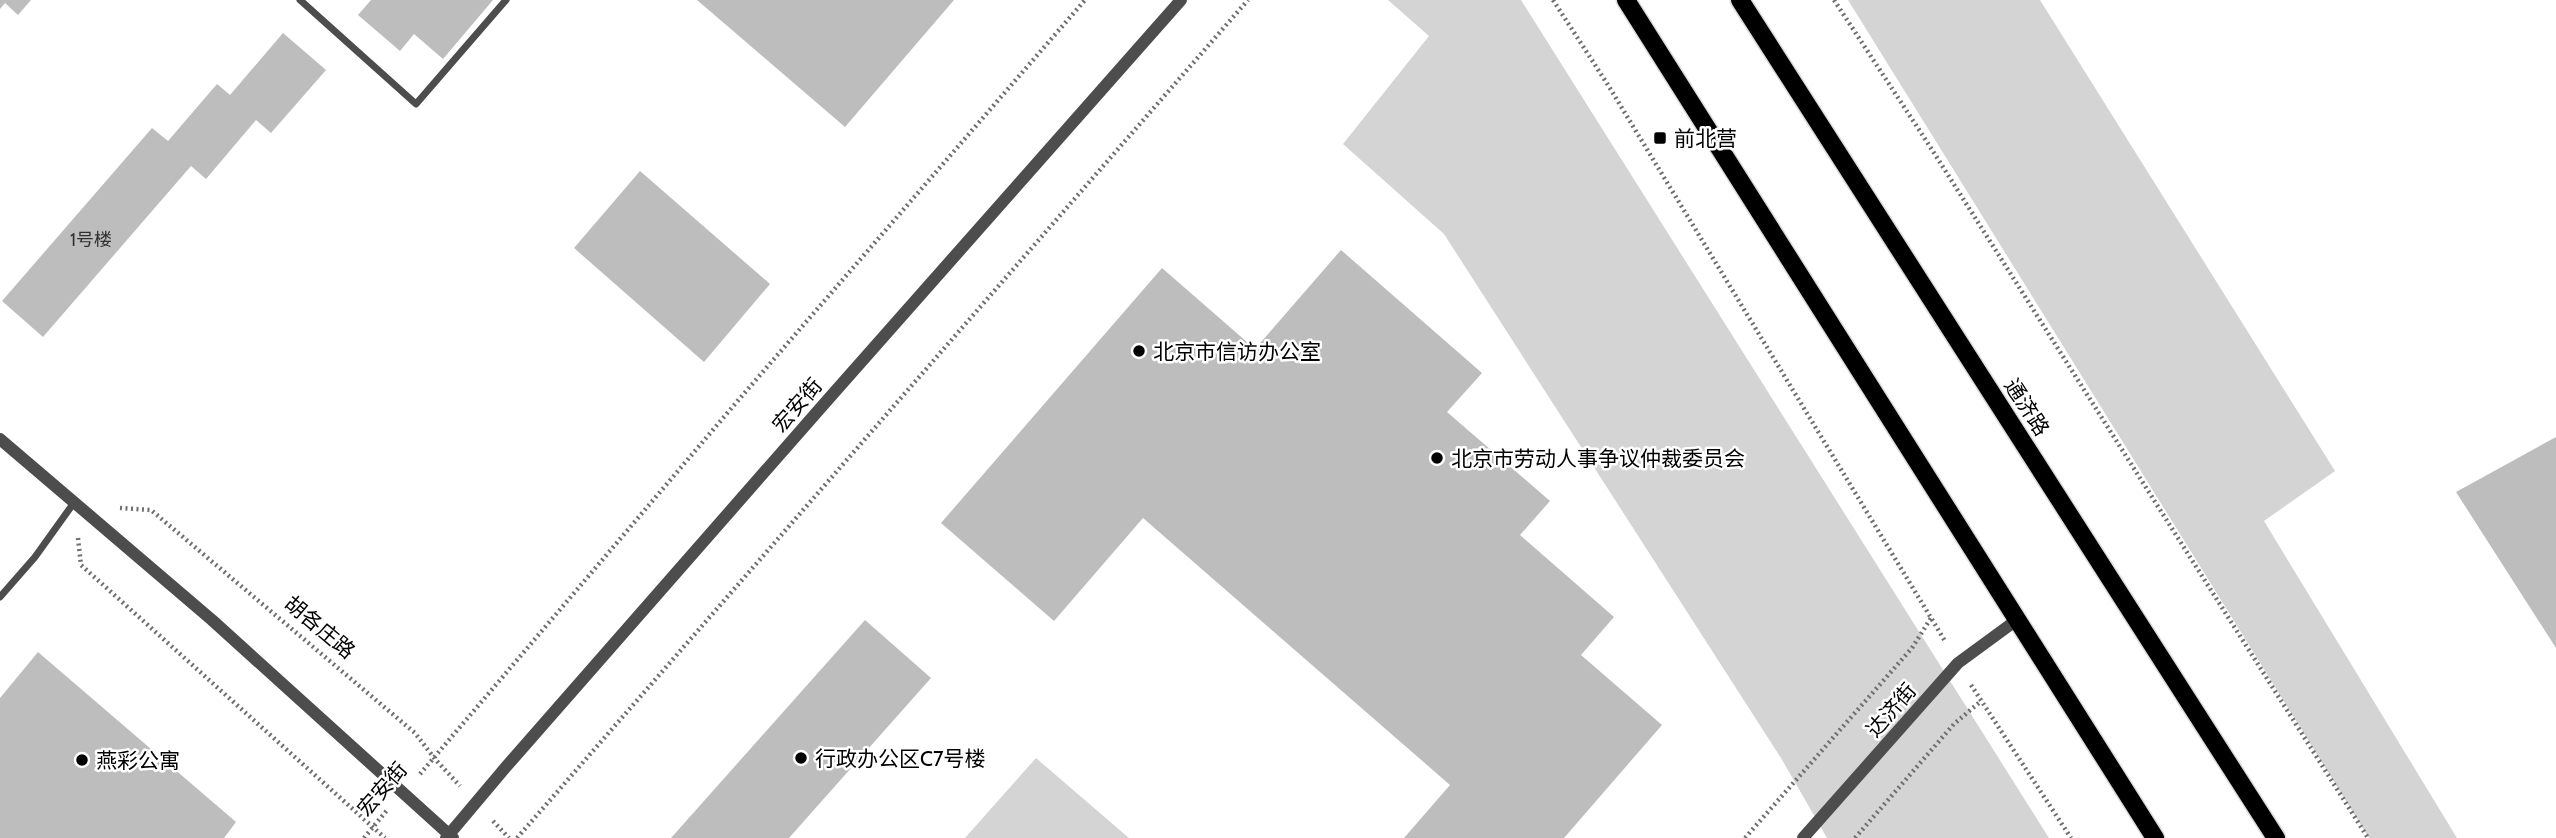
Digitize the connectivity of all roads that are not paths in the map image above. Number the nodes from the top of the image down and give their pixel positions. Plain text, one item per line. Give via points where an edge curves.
1 (300, 0) edge
2 (506, 0) edge
3 (1181, 0) edge
4 (1626, 0) edge
5 (1740, 0) edge
6 (0, 439) edge
7 (73, 504) junction
8 (0, 597) edge
9 (2018, 619) junction
10 (450, 837) edge
11 (1803, 838) edge
12 (2155, 838) edge
13 (2276, 838) edge

1 - 2 street via 416,104
3 - 10 street, 宏安街
4 - 9 main road
5 - 13 main road, 通济路
6 - 7 street
7 - 8 street
7 - 10 street via 212,620
9 - 11 street, 达济街 via 1958,663
9 - 12 main road

